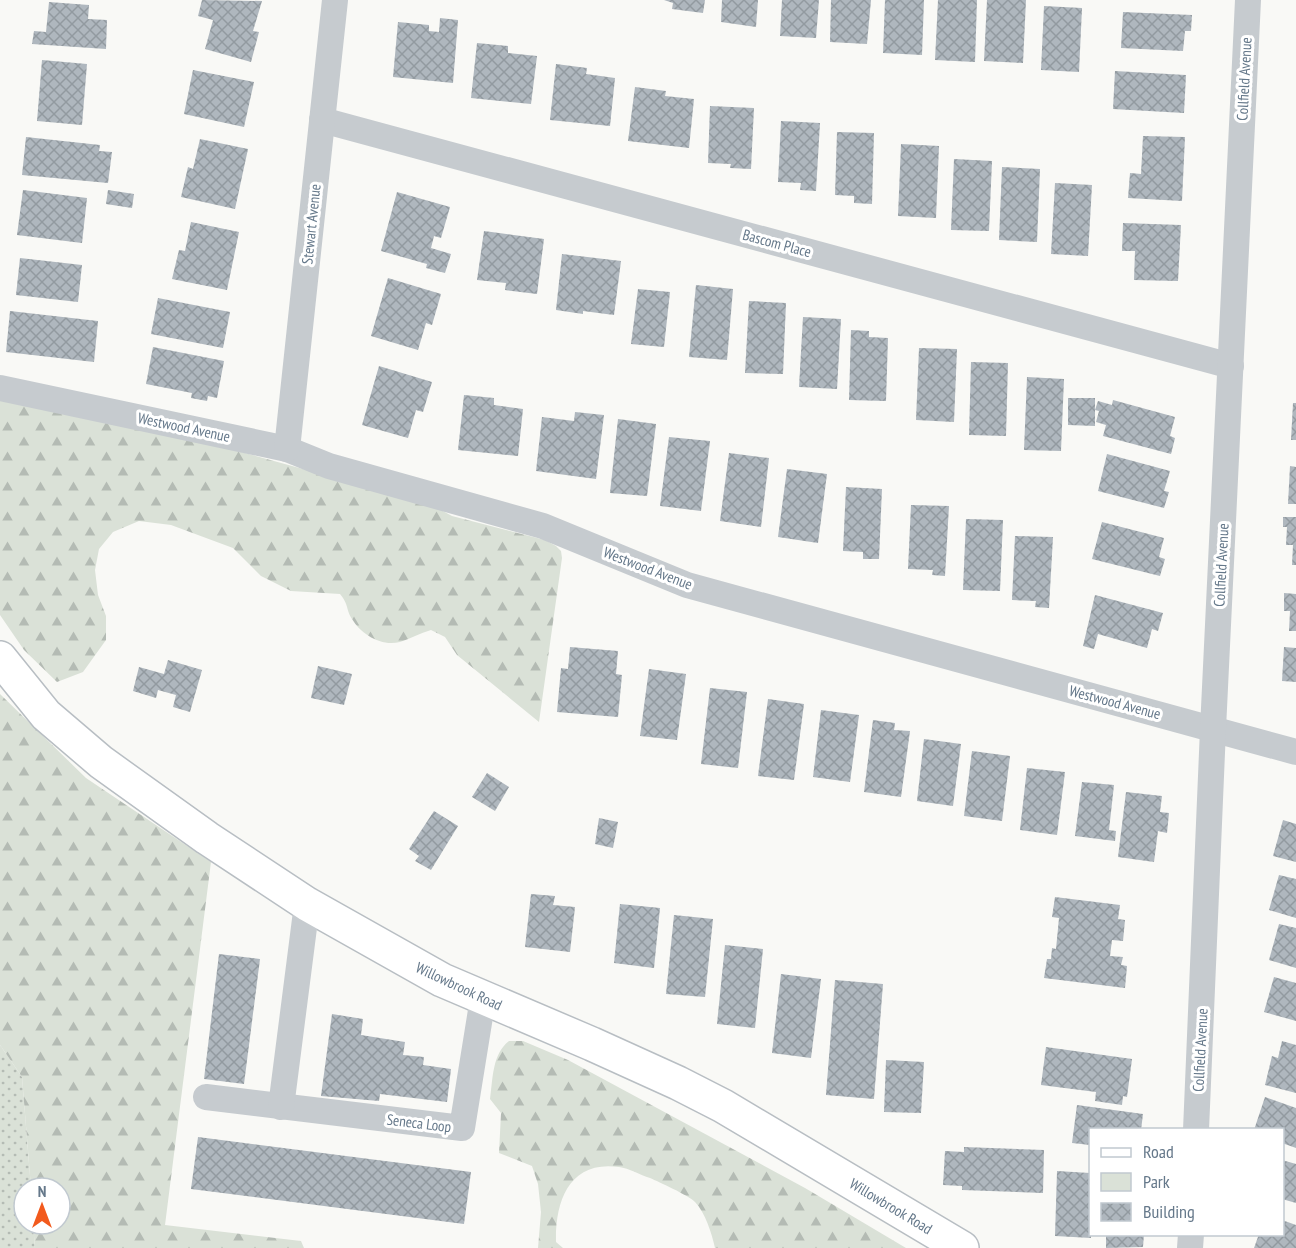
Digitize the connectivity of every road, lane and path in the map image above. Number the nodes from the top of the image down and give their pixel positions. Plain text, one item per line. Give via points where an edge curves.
1 (335, 0) edge
2 (1248, 0) edge
3 (322, 120) junction
4 (1231, 366) junction
5 (0, 388) edge
6 (287, 449) junction
7 (0, 658) edge
8 (1213, 729) junction
9 (1296, 752) edge
10 (307, 904) junction
11 (483, 998) junction
12 (206, 1097) dead end
13 (281, 1107) junction
14 (1196, 1128) edge
15 (962, 1248) edge

1 - 3 street, Stewart Avenue
2 - 4 street, Collfield Avenue
3 - 4 street, Bascom Place
3 - 6 street, Stewart Avenue
4 - 8 street, Collfield Avenue
5 - 6 street, Westwood Avenue
6 - 8 street, Westwood Avenue via 329,466 543,526 687,585
7 - 10 street, Willowbrook Road via 46,715 101,762
8 - 9 street, Westwood Avenue
8 - 14 street, Collfield Avenue
10 - 11 street, Willowbrook Road via 401,958
10 - 13 street
11 - 13 street, Seneca Loop via 462,1128
11 - 15 street, Willowbrook Road via 705,1097
12 - 13 street, Seneca Loop

